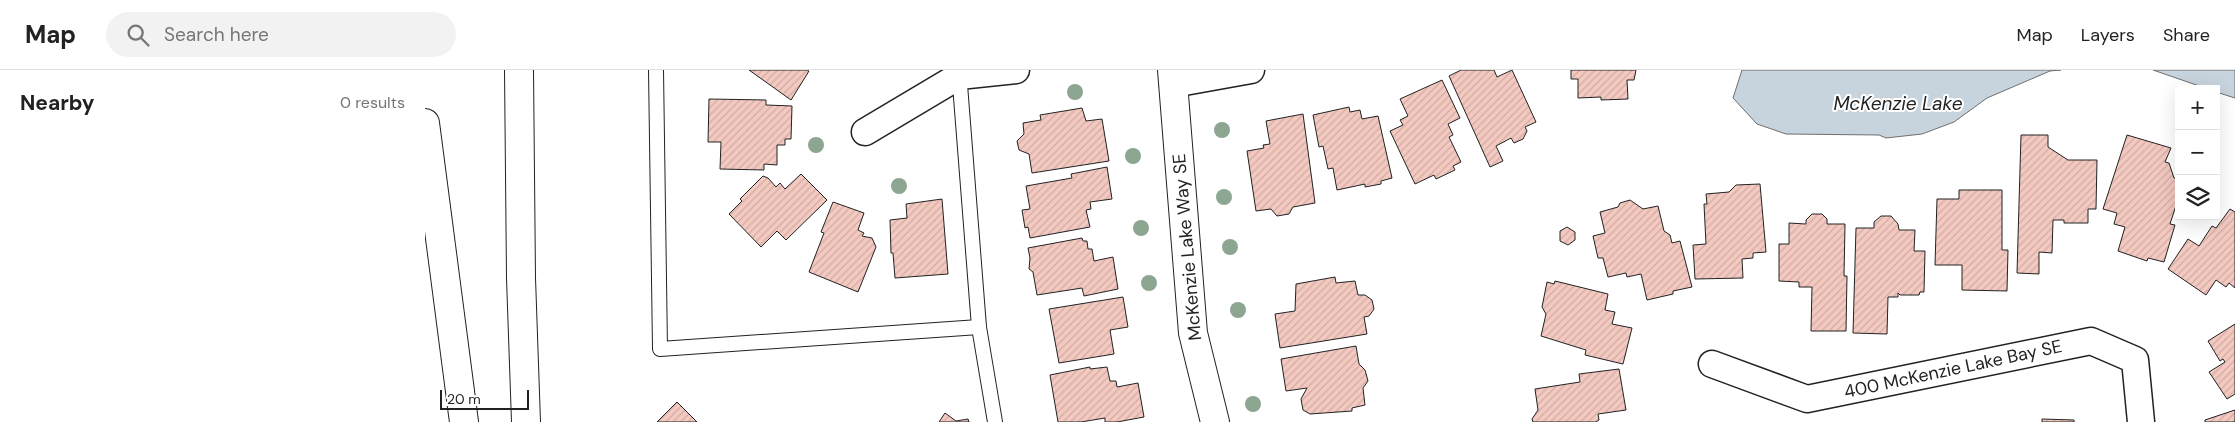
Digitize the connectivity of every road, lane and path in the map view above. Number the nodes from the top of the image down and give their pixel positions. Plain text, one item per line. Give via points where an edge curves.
1 (519, 70) edge
2 (657, 70) edge
3 (1016, 70) edge
4 (1251, 70) edge
5 (959, 73) edge
6 (1173, 77) edge
7 (425, 123) edge
8 (865, 132) dead end
9 (979, 327) junction
10 (1712, 364) dead end
11 (464, 422) edge
12 (525, 422) edge
13 (995, 422) edge
14 (1215, 422) edge
15 (2141, 422) edge

1 - 12 main road
2 - 9 lane via 660,348
3 - 5 street
4 - 6 street
5 - 8 street
5 - 9 lane
6 - 14 main road, McKenzie Lake Way SE via 1193,333
7 - 11 main road
9 - 13 lane
10 - 15 street, 400 McKenzie Lake Bay SE via 1807,399 2091,341 2135,360

